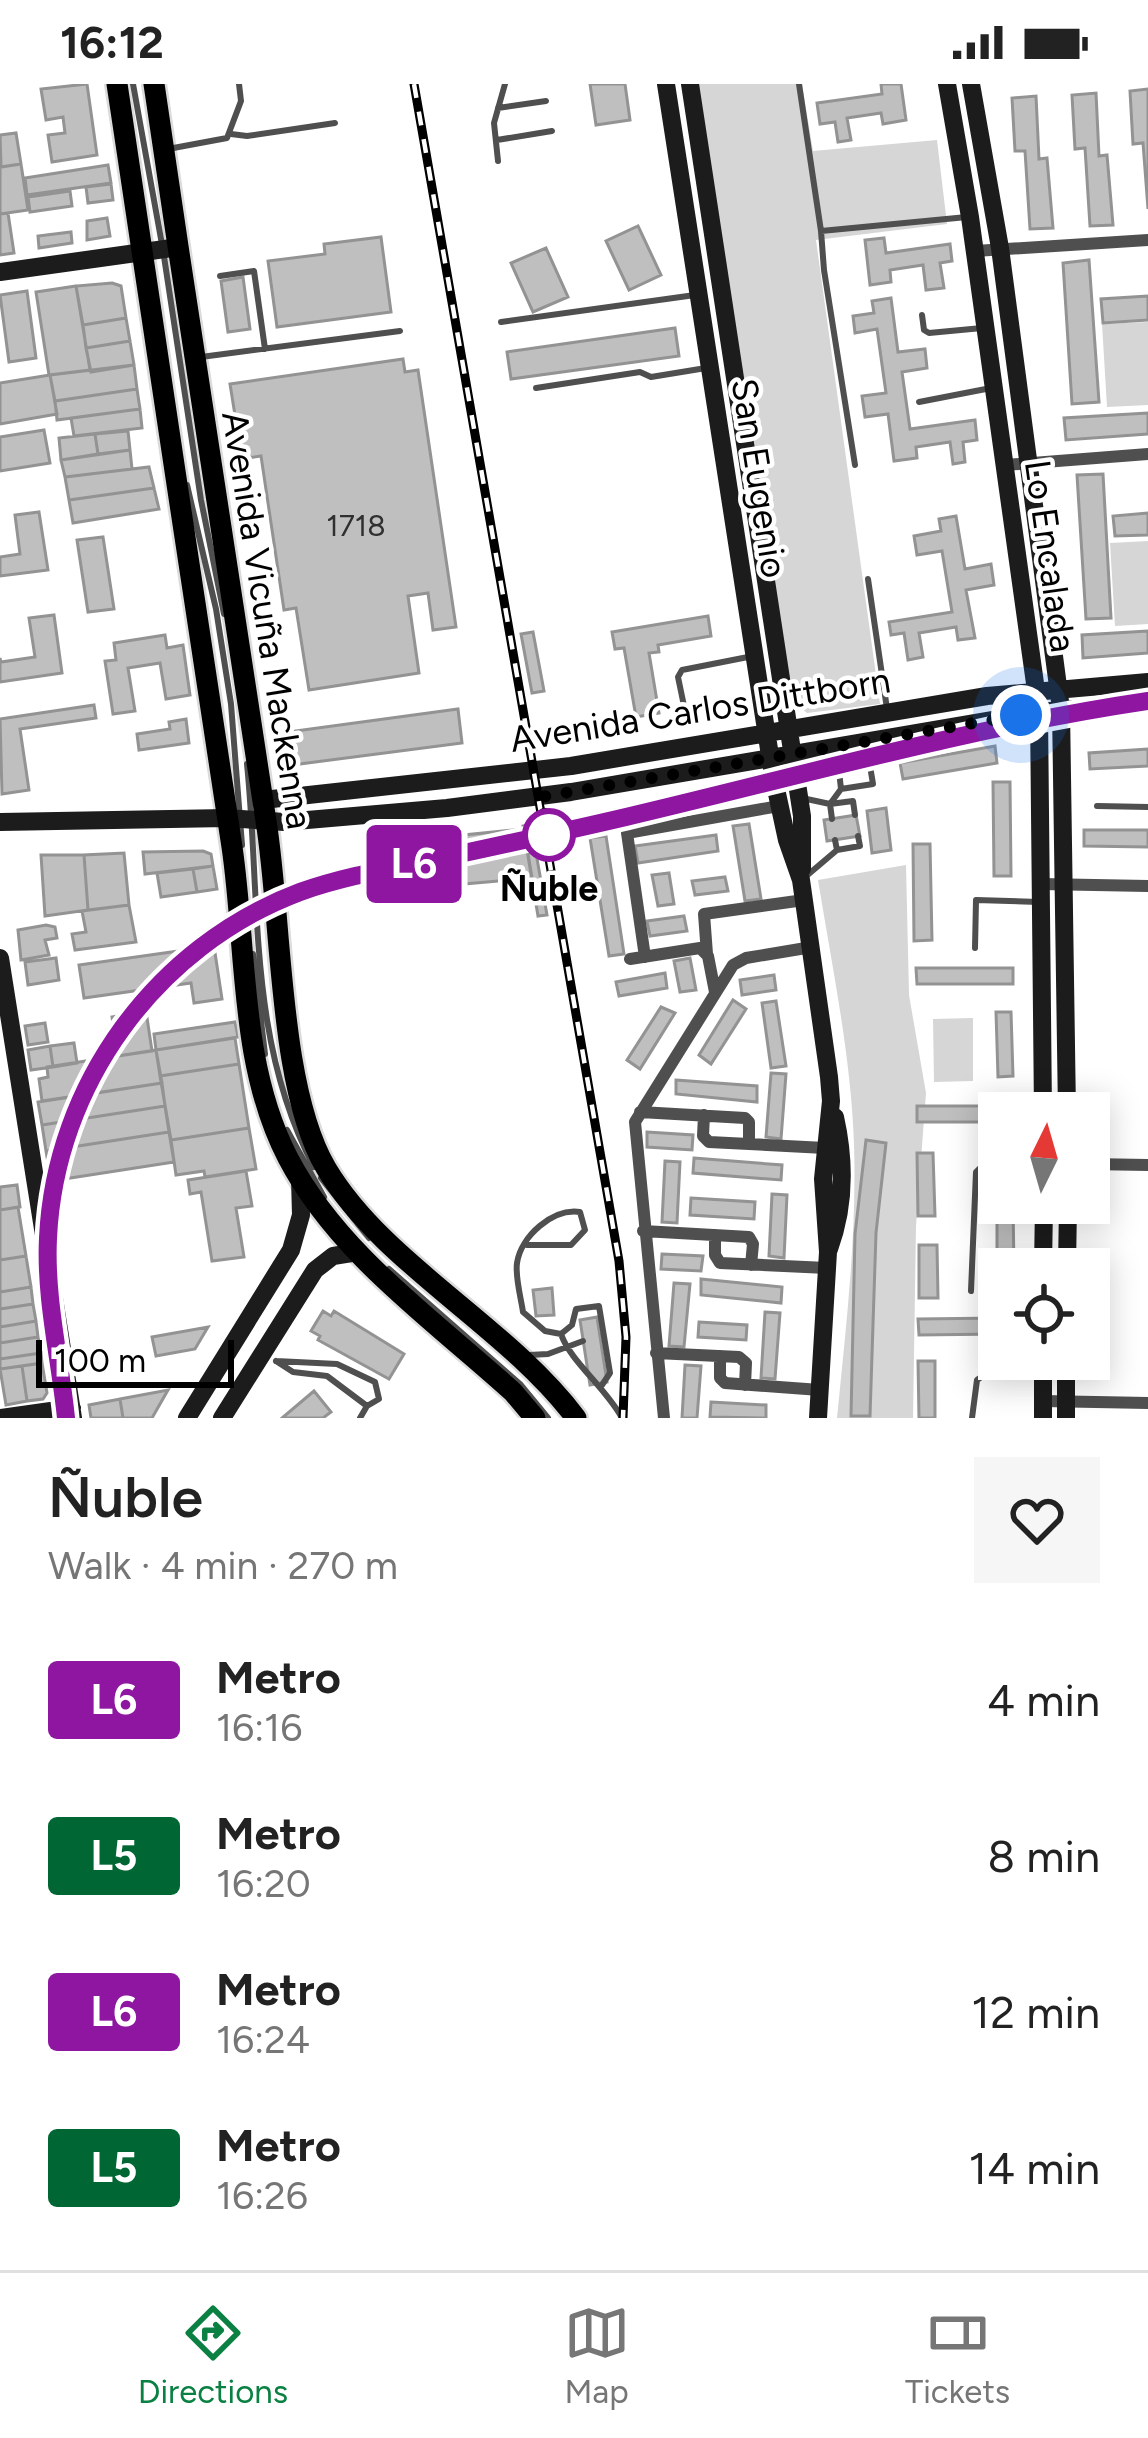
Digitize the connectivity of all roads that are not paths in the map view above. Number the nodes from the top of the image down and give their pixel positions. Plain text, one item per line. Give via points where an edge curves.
1 (117, 84) edge
2 (130, 84) edge
3 (154, 84) edge
4 (239, 84) edge
5 (506, 84) edge
6 (666, 84) edge
7 (690, 84) edge
8 (799, 84) edge
9 (947, 84) edge
10 (971, 84) edge
11 (546, 101) dead end
12 (498, 108) junction
13 (335, 123) dead end
14 (553, 131) dead end
15 (231, 134) junction
16 (698, 135) junction
17 (675, 139) junction
18 (495, 140) junction
19 (164, 149) junction
20 (498, 161) dead end
21 (704, 174) junction
22 (681, 178) junction
23 (970, 217) junction
24 (821, 231) junction
25 (1148, 239) edge
26 (1000, 248) junction
27 (159, 250) junction
28 (975, 251) junction
29 (0, 272) edge
30 (220, 276) dead end
31 (698, 295) junction
32 (922, 315) dead end
33 (501, 322) dead end
34 (986, 327) junction
35 (400, 332) dead end
36 (265, 349) junction
37 (195, 358) junction
38 (709, 367) junction
39 (994, 387) junction
40 (536, 388) dead end
41 (919, 402) dead end
42 (1148, 454) edge
43 (1029, 462) junction
44 (855, 464) dead end
45 (1005, 465) junction
46 (868, 579) dead end
47 (1052, 633) junction
48 (1029, 636) junction
49 (755, 656) junction
50 (1148, 682) edge
51 (1058, 688) junction
52 (1036, 690) junction
53 (1148, 703) edge
54 (684, 706) dead end
55 (1060, 709) junction
56 (1039, 712) junction
57 (887, 713) junction
58 (788, 729) junction
59 (767, 733) junction
60 (880, 739) junction
61 (820, 750) junction
62 (792, 755) junction
63 (771, 758) junction
64 (1041, 763) junction
65 (1063, 763) junction
66 (873, 784) junction
67 (842, 789) junction
68 (799, 797) junction
69 (853, 801) junction
70 (830, 804) junction
71 (779, 806) junction
72 (1097, 806) dead end
73 (1148, 807) edge
74 (249, 812) junction
75 (855, 815) dead end
76 (832, 819) dead end
77 (3, 824) edge
78 (859, 836) dead end
79 (835, 840) dead end
80 (837, 850) junction
81 (1064, 885) junction
82 (1148, 886) edge
83 (803, 890) junction
84 (1041, 893) junction
85 (812, 947) junction
86 (975, 948) dead end
87 (707, 954) junction
88 (645, 957) junction
89 (0, 958) edge
90 (630, 959) dead end
91 (715, 993) junction
92 (8, 1058) edge
93 (1043, 1092) edge
94 (1067, 1092) edge
95 (831, 1101) junction
96 (640, 1112) junction
97 (704, 1115) junction
98 (749, 1144) junction
99 (825, 1148) junction
100 (1110, 1164) edge
101 (1148, 1165) edge
102 (978, 1170) edge
103 (300, 1179) junction
104 (644, 1232) junction
105 (716, 1235) junction
106 (527, 1245) junction
107 (358, 1252) junction
108 (828, 1260) junction
109 (751, 1264) junction
110 (283, 1268) junction
111 (304, 1283) junction
112 (971, 1291) dead end
113 (562, 1334) junction
114 (583, 1341) dead end
115 (566, 1349) junction
116 (656, 1353) junction
117 (520, 1355) junction
118 (720, 1356) junction
119 (269, 1357) junction
120 (978, 1379) edge
121 (602, 1385) junction
122 (745, 1385) junction
123 (820, 1390) junction
124 (1148, 1403) edge
125 (367, 1406) junction
126 (1043, 1410) edge
127 (1066, 1410) edge
128 (73, 1413) edge
129 (0, 1418) edge
130 (187, 1418) edge
131 (222, 1418) edge
132 (360, 1418) edge
133 (535, 1418) edge
134 (548, 1418) edge
135 (566, 1418) edge
136 (576, 1418) edge
137 (622, 1418) edge
138 (664, 1418) edge
139 (818, 1418) edge
140 (972, 1418) edge

1 - 27 main road, Avenida Vicuña Mackenna
2 - 27 lane
3 - 19 main road, Avenida Vicuña Mackenna
4 - 15 lane
5 - 12 lane
6 - 17 main road, San Eugenio
7 - 16 main road, San Eugenio
8 - 24 lane
9 - 23 main road, Lo Encalada
10 - 26 main road, Lo Encalada
11 - 12 lane
12 - 18 lane
13 - 15 lane
14 - 18 lane
15 - 19 lane
16 - 17 main road via 688,145
16 - 21 main road, San Eugenio
17 - 22 main road, San Eugenio
18 - 20 lane
19 - 27 main road, Avenida Vicuña Mackenna
21 - 22 main road via 691,170
21 - 58 main road, San Eugenio
22 - 31 main road, San Eugenio
23 - 24 lane
23 - 28 main road, Lo Encalada
24 - 44 lane
25 - 26 street
26 - 28 street
26 - 43 main road, Lo Encalada
27 - 29 main road
27 - 37 main road, Avenida Vicuña Mackenna
27 - 74 main road, Avenida Vicuña Mackenna
27 - 74 lane via 236,688
28 - 34 main road, Lo Encalada
30 - 36 lane via 254,272
31 - 33 lane
31 - 38 main road, San Eugenio
32 - 34 lane via 929,333
34 - 39 main road, Lo Encalada
35 - 36 lane
36 - 37 lane
37 - 74 main road, Avenida Vicuña Mackenna
38 - 40 lane
38 - 49 main road, San Eugenio
39 - 41 lane
39 - 45 main road, Lo Encalada
42 - 43 street
43 - 45 street
43 - 47 main road, Lo Encalada
45 - 48 main road, Lo Encalada
46 - 57 lane
47 - 48 main road
47 - 51 main road, Lo Encalada
48 - 52 main road, Lo Encalada
49 - 54 lane via 682,670
49 - 59 main road, San Eugenio
50 - 51 main road, Avenida Carlos Dittborn
51 - 52 main road, Avenida Carlos Dittborn
51 - 55 main road, Lo Encalada
52 - 56 main road, Lo Encalada
52 - 57 main road, Avenida Carlos Dittborn
53 - 55 main road, Avenida Carlos Dittborn
55 - 56 main road, Avenida Carlos Dittborn
55 - 65 main road, Lo Encalada
56 - 60 main road, Avenida Carlos Dittborn
56 - 64 main road, Lo Encalada
57 - 58 main road, Avenida Carlos Dittborn
58 - 59 main road, Avenida Carlos Dittborn
58 - 62 main road, San Eugenio
59 - 63 main road, San Eugenio
59 - 74 main road, Avenida Carlos Dittborn
60 - 61 main road, Avenida Carlos Dittborn
60 - 66 lane via 866,767
61 - 62 main road, Avenida Carlos Dittborn
61 - 67 lane via 841,771
62 - 63 main road, Avenida Carlos Dittborn
62 - 68 main road, San Eugenio
63 - 71 main road, San Eugenio
63 - 74 main road, Avenida Carlos Dittborn via 510,801
64 - 65 main road
64 - 84 main road, Lo Encalada
65 - 81 main road, Lo Encalada
66 - 67 lane
66 - 69 lane
67 - 70 lane
68 - 70 lane
68 - 83 main road, San Eugenio
69 - 70 lane
69 - 75 lane
70 - 76 lane
71 - 83 main road, San Eugenio
71 - 88 street via 627,833
72 - 73 lane
74 - 77 main road
74 - 103 main road, Avenida Vicuña Mackenna via 260,1076
74 - 117 main road, Avenida Vicuña Mackenna via 296,1071 324,1165 376,1229
74 - 134 lane via 267,1069 297,1150 362,1243
74 - 135 lane via 273,1063 305,1150 360,1229 524,1370
78 - 80 lane via 860,846
79 - 80 lane
80 - 83 lane
81 - 82 street
81 - 84 street
81 - 94 main road, Lo Encalada
83 - 85 main road, San Eugenio
83 - 87 street via 704,914
84 - 86 lane via 976,900
84 - 93 main road, Lo Encalada
85 - 91 street via 739,961
85 - 95 main road, San Eugenio
87 - 88 street via 696,948
87 - 91 street
88 - 90 street
89 - 92 main road
91 - 96 street
92 - 128 main road
95 - 99 main road, San Eugenio
95 - 108 main road, San Eugenio via 843,1184
96 - 97 street
96 - 104 street
97 - 98 street via 745,1118
97 - 98 street via 705,1141
98 - 99 street
99 - 108 main road, San Eugenio
100 - 101 street
102 - 112 lane
103 - 107 main road, Avenida Vicuña Mackenna
103 - 110 main road via 299,1228
104 - 105 street
104 - 116 street
105 - 109 street via 751,1239
105 - 109 street via 717,1262
106 - 106 lane via 571,1245 585,1230 584,1218 561,1212
106 - 113 lane via 517,1261 523,1312
107 - 111 main road via 327,1260
107 - 133 main road, Avenida Vicuña Mackenna
108 - 109 street
108 - 123 main road, San Eugenio
110 - 111 main road
110 - 130 main road
111 - 119 main road
113 - 115 lane
113 - 121 lane via 576,1309 599,1306 610,1373
114 - 115 lane
115 - 117 lane
115 - 121 lane
116 - 118 street
116 - 138 street
117 - 136 main road, Avenida Vicuña Mackenna
118 - 122 street via 722,1381
118 - 122 street via 744,1360
119 - 125 lane via 293,1372 327,1376
119 - 125 lane via 337,1364 375,1382 379,1399
119 - 131 main road
120 - 140 lane
121 - 137 lane
122 - 123 street
123 - 139 main road, San Eugenio
124 - 127 street
125 - 132 lane
126 - 127 street
128 - 129 main road

